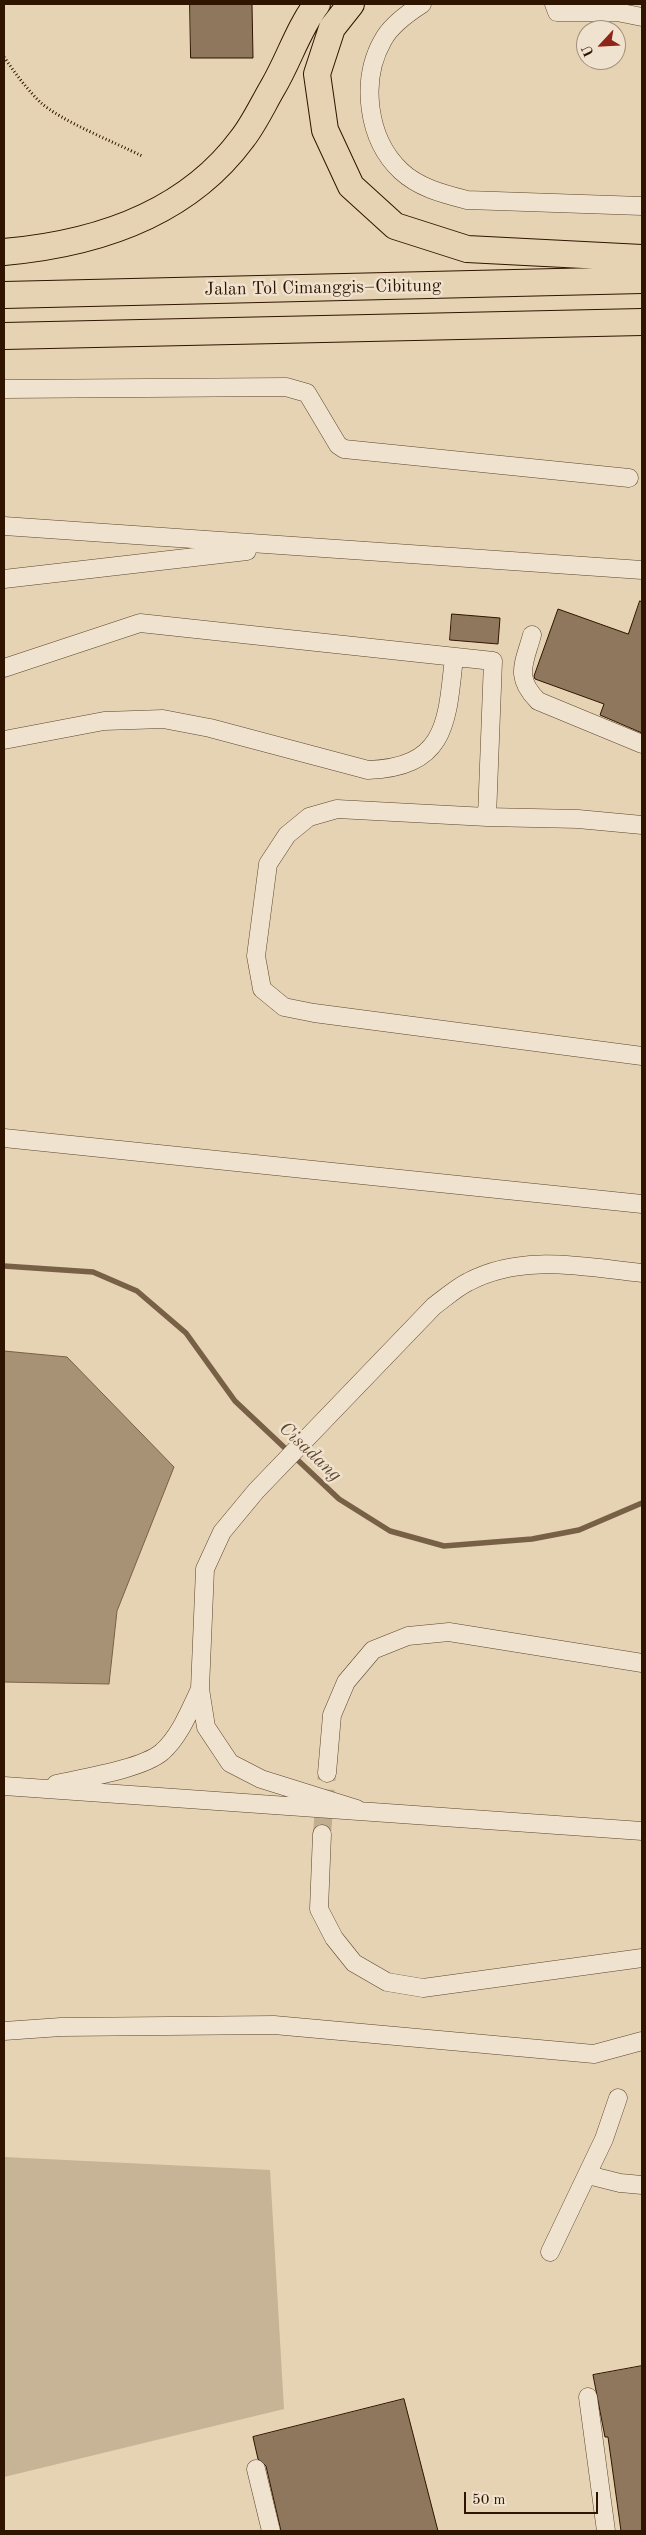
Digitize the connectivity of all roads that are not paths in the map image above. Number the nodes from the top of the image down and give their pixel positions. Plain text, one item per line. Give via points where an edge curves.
1 (317, 4) edge
2 (351, 4) edge
3 (422, 4) edge
4 (554, 4) edge
5 (642, 17) edge
6 (642, 206) edge
7 (4, 252) edge
8 (642, 258) edge
9 (642, 280) edge
10 (4, 295) edge
11 (642, 322) edge
12 (4, 336) edge
13 (4, 389) edge
14 (629, 478) dead end
15 (4, 526) edge
16 (288, 547) junction
17 (642, 570) edge
18 (4, 579) edge
19 (532, 635) dead end
20 (454, 657) junction
21 (4, 668) edge
22 (4, 740) edge
23 (642, 744) edge
24 (487, 817) junction
25 (642, 825) edge
26 (642, 1056) edge
27 (4, 1138) edge
28 (642, 1204) edge
29 (642, 1273) edge
30 (642, 1663) edge
31 (200, 1689) junction
32 (327, 1772) tunnel mouth
33 (4, 1786) edge
34 (40, 1788) junction
35 (356, 1809) junction
36 (642, 1831) edge
37 (322, 1834) tunnel mouth
38 (642, 1958) edge
39 (4, 2031) edge
40 (642, 2041) edge
41 (618, 2098) dead end
42 (588, 2175) junction
43 (642, 2185) edge
44 (550, 2252) dead end
45 (588, 2397) dead end
46 (256, 2469) dead end
47 (271, 2531) edge
48 (606, 2531) edge

1 - 7 highway via 306,18 281,74 242,140 200,185 154,215 91,239
2 - 8 highway via 332,28 317,74 325,130 351,186 396,226 467,249
3 - 6 street via 402,17 383,39 372,64 369,100 372,122 400,170 440,193 467,200
4 - 5 street via 557,12 617,12
9 - 10 highway, Jalan Tol Cimanggis–Cibitung
11 - 12 highway
13 - 14 street via 286,387 307,393 338,444 344,448
15 - 16 street
16 - 17 street
16 - 18 street
19 - 23 street via 521,674 528,691 538,701
20 - 21 street via 140,623
20 - 22 street via 448,712 438,741 417,758 392,769 368,770 210,728 163,719 104,721
20 - 24 street via 493,661
24 - 25 street via 578,819
24 - 26 street via 337,809 309,817 287,835 268,864 256,956 262,989 284,1007 314,1013
27 - 28 street
29 - 31 street via 551,1264 514,1265 468,1282 434,1306 313,1430 222,1532 206,1569
30 - 32 street via 449,1632 408,1636 373,1650 346,1682 332,1715
31 - 34 street via 183,1724 162,1752 133,1766
31 - 35 street via 206,1727 230,1764 261,1779
33 - 34 street
34 - 35 street
35 - 36 street
37 - 38 street via 320,1909 334,1938 354,1963 387,1982 423,1988
39 - 40 street via 62,2027 274,2025 594,2054
41 - 42 street
42 - 43 street
42 - 44 street
45 - 48 street
46 - 47 street

